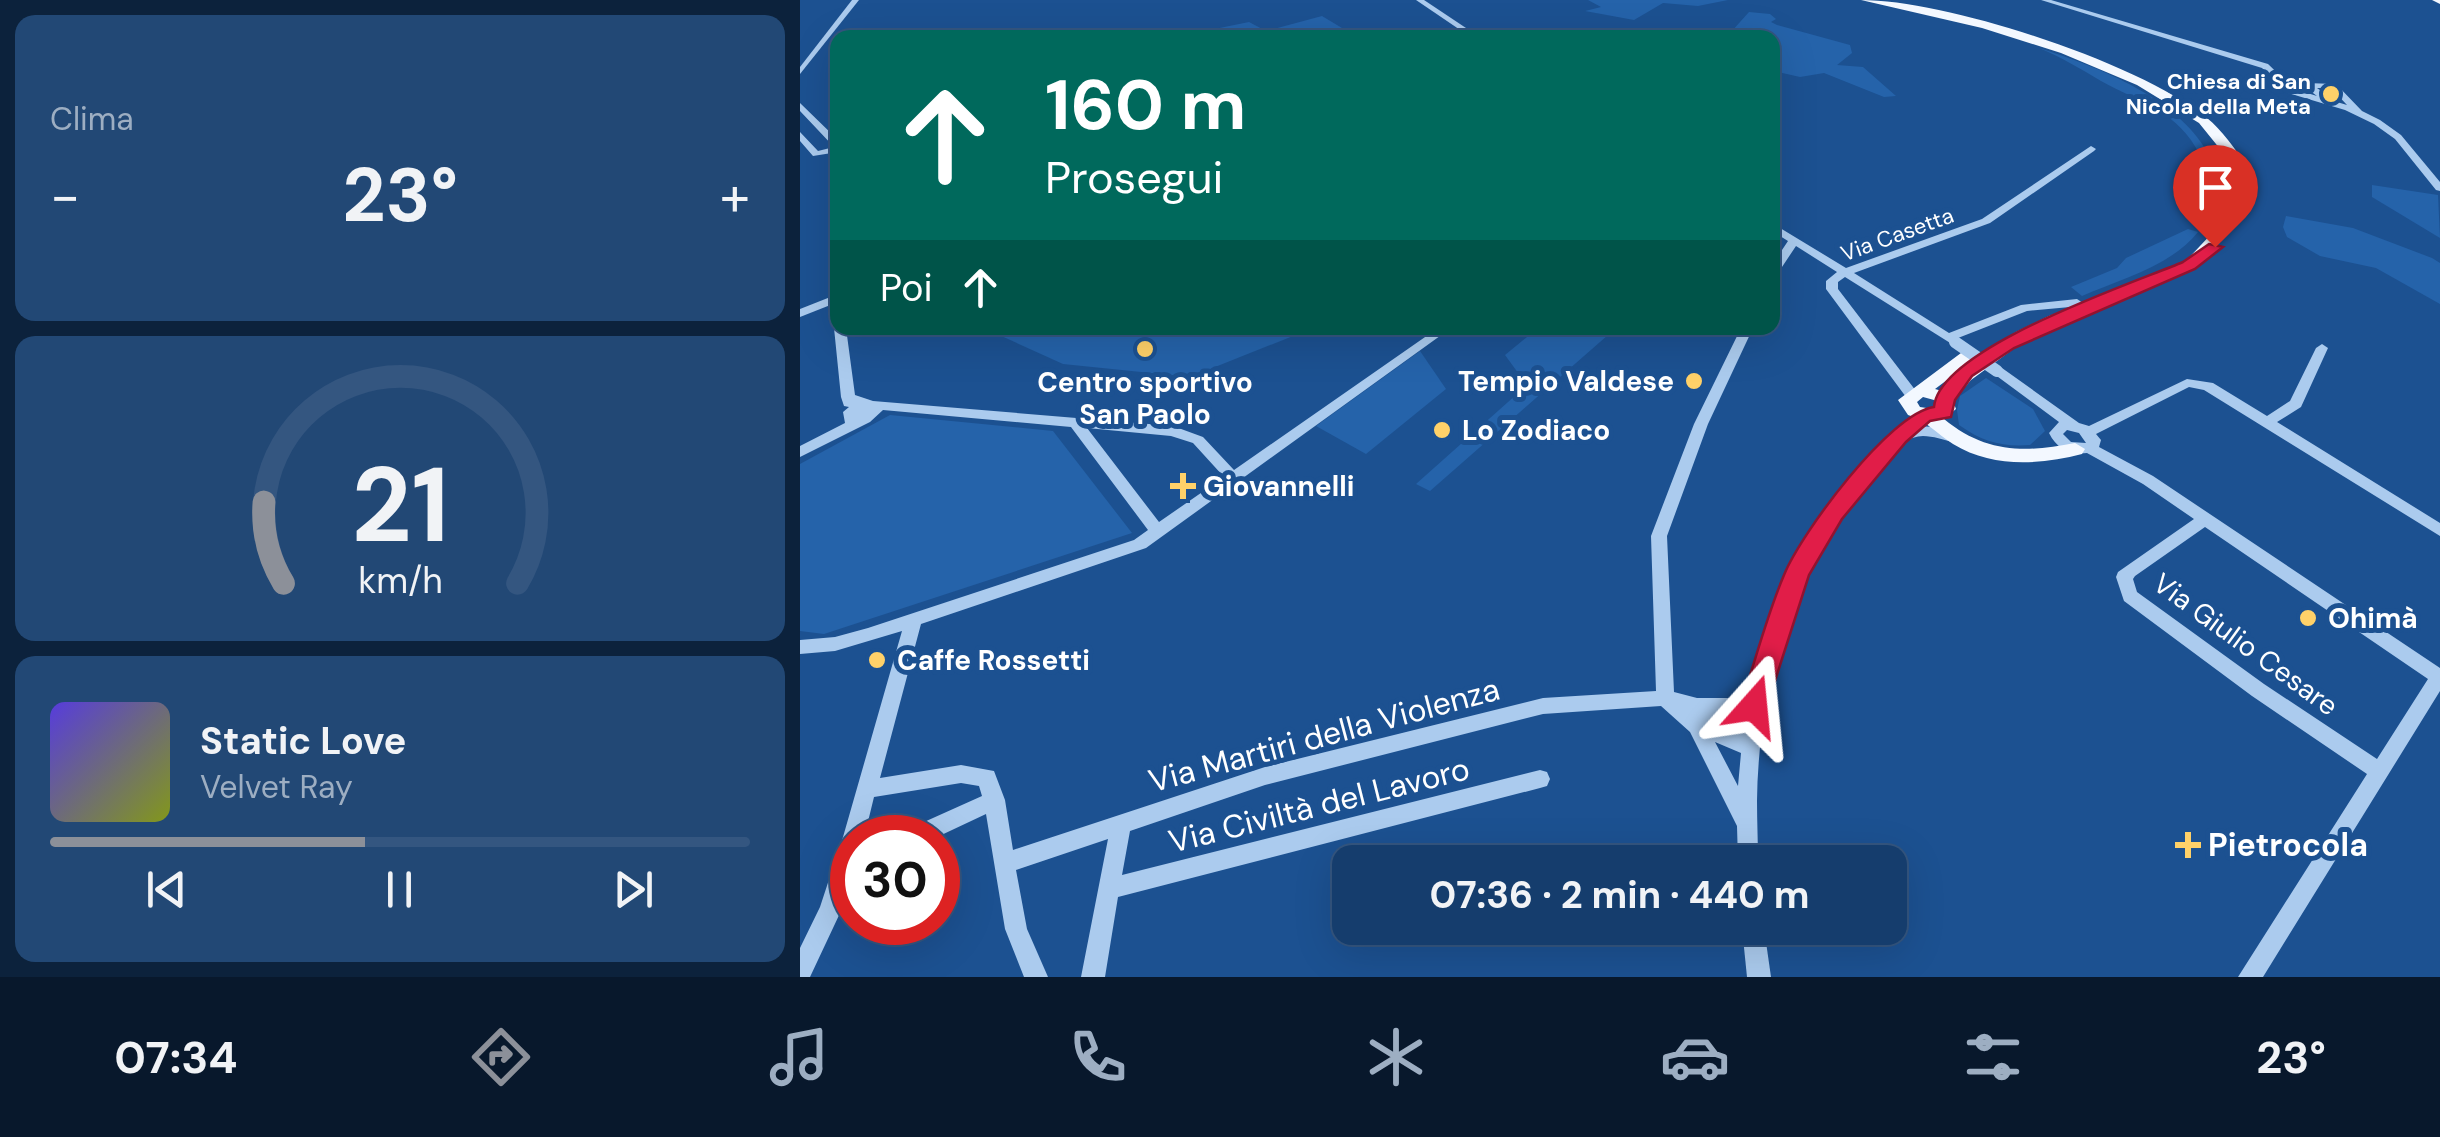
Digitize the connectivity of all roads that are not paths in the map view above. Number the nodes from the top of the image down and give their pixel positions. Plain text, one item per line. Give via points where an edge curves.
1 (856, 0) edge
2 (1418, 0) edge
3 (1868, 0) edge
4 (2044, 0) edge
5 (831, 30) edge
6 (1465, 30) edge
7 (830, 32) edge
8 (824, 39) junction
9 (812, 41) dead end
10 (800, 72) edge
11 (2336, 104) junction
12 (800, 106) edge
13 (2358, 112) junction
14 (804, 116) edge
15 (800, 135) edge
16 (830, 140) edge
17 (2091, 148) dead end
18 (830, 150) edge
19 (2440, 188) edge
20 (1780, 231) edge
21 (1794, 241) junction
22 (1780, 262) edge
23 (1846, 272) junction
24 (830, 302) edge
25 (2077, 303) junction
26 (800, 313) edge
27 (842, 335) edge
28 (1435, 335) edge
29 (1744, 335) edge
30 (1952, 340) junction
31 (2322, 348) dead end
32 (1926, 404) junction
33 (860, 410) junction
34 (2267, 422) junction
35 (1076, 425) junction
36 (1899, 436) junction
37 (2076, 436) junction
38 (1961, 440) junction
39 (800, 452) edge
40 (1234, 479) junction
41 (2205, 519) junction
42 (2440, 530) edge
43 (1158, 532) junction
44 (913, 621) junction
45 (835, 644) junction
46 (800, 648) edge
47 (800, 659) edge
48 (2440, 678) edge
49 (1666, 698) junction
50 (1754, 706) junction
51 (1697, 716) junction
52 (1749, 747) junction
53 (2379, 771) junction
54 (1540, 779) dead end
55 (866, 789) junction
56 (995, 800) junction
57 (859, 815) edge
58 (960, 816) edge
59 (1745, 822) junction
60 (1121, 823) junction
61 (1747, 845) edge
62 (1005, 863) junction
63 (1112, 888) junction
64 (830, 906) edge
65 (1755, 945) edge
66 (800, 972) edge
67 (1036, 977) edge
68 (1093, 977) edge
69 (1759, 977) edge
70 (2250, 977) edge

1 - 5 street
2 - 6 street
3 - 25 main road via 2006,34 2105,70 2172,106 2220,152 2232,200 2202,245 2180,261
3 - 32 main road via 2009,30 2150,85 2209,125 2232,151 2242,176 2243,202 2232,226 2189,266 2007,344
4 - 11 street via 2250,60 2286,88
7 - 8 street
8 - 9 street
8 - 10 street
11 - 13 street
11 - 13 street via 2308,85 2333,86
12 - 14 street
13 - 19 street via 2398,138
14 - 16 street
15 - 18 street via 816,154
17 - 23 street, Via Casetta via 1986,221
20 - 21 street
21 - 22 street
21 - 23 street
23 - 30 street
23 - 32 street, Via Casetta via 1834,278 1832,289
24 - 26 street
25 - 30 street via 2025,308
25 - 32 main road via 1992,340
27 - 33 street
28 - 40 street
29 - 49 street via 1700,424 1659,536
30 - 37 street, bridge
31 - 34 street via 2296,404
32 - 36 street
32 - 38 main road
33 - 35 street via 901,406
33 - 39 street via 836,433
34 - 37 street via 2208,386 2188,383
34 - 42 street
35 - 40 street via 1198,440
35 - 43 street
36 - 38 street via 1926,431
36 - 50 street via 1834,513 1797,574
37 - 38 main road via 2036,456 1997,456
37 - 41 street
40 - 43 street
41 - 48 street
41 - 53 street, Via Giulio Cesare via 2124,577 2130,596
43 - 44 street via 1140,544
44 - 45 street
44 - 55 street
45 - 46 street
45 - 47 street
48 - 53 street
49 - 51 street
49 - 60 street, Via Martiri della Violenza via 1543,706 1266,776
50 - 51 street
50 - 52 street
51 - 52 street
51 - 59 street
52 - 59 street
53 - 70 street
54 - 63 street, Via Civiltà del Lavoro
55 - 56 street via 978,774 987,778
55 - 57 street
56 - 58 street
56 - 62 street
59 - 61 street
60 - 62 street, Via Martiri della Violenza
60 - 63 street
62 - 67 street via 1015,932
63 - 68 street
64 - 66 street
65 - 69 street

